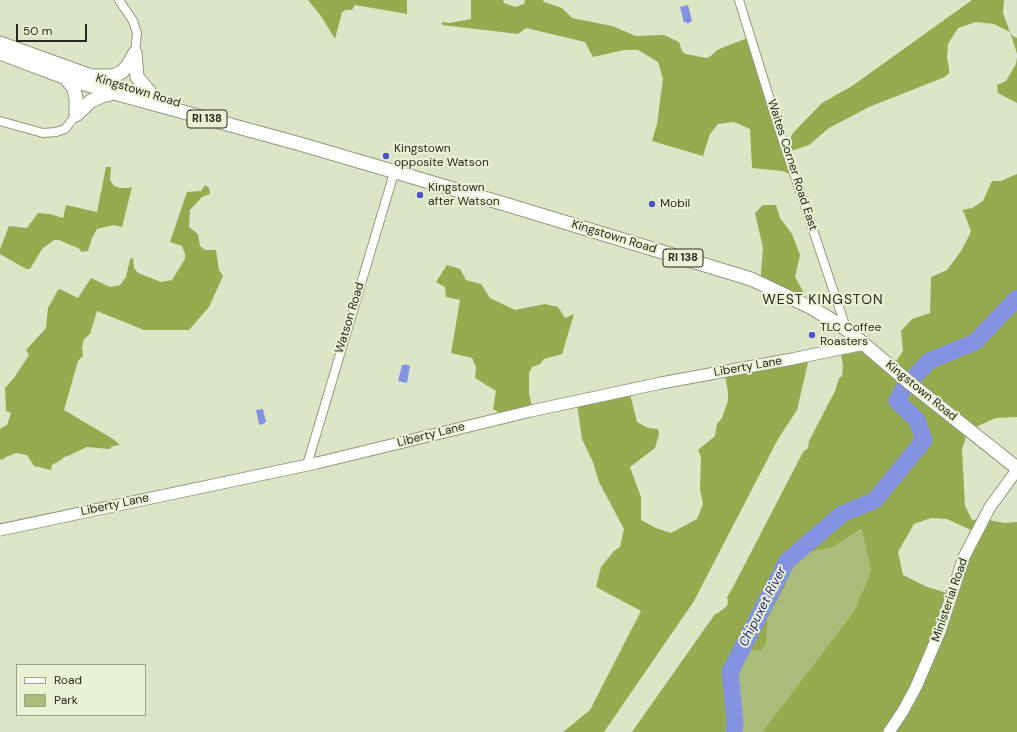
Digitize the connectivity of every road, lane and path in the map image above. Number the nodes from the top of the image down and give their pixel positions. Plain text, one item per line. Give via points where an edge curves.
1 (119, 0) edge
2 (739, 0) edge
3 (0, 43) edge
4 (0, 53) edge
5 (135, 53) junction
6 (90, 76) junction
7 (66, 78) junction
8 (114, 93) junction
9 (152, 95) junction
10 (76, 115) junction
11 (0, 121) edge
12 (300, 144) junction
13 (394, 172) junction
14 (846, 329) junction
15 (864, 344) junction
16 (307, 465) junction
17 (1017, 469) edge
18 (0, 530) edge
19 (888, 732) edge

1 - 5 street via 133,21 137,33
2 - 14 street, Waites Corner Road East
3 - 6 main road, Kingstown Road / RI 138
4 - 7 main road, Kingstown Road / RI 138
5 - 6 main road via 122,72 113,76
5 - 9 main road via 137,77
6 - 9 main road, Kingstown Road / RI 138
7 - 8 main road, Kingstown Road / RI 138
7 - 10 main road via 74,89
8 - 10 main road via 91,101
8 - 12 main road, Kingstown Road / RI 138
9 - 12 main road, Kingstown Road / RI 138 via 283,136
10 - 11 street via 65,129 56,132 43,133
12 - 13 main road, Kingstown Road / RI 138
13 - 14 main road, Kingstown Road / RI 138 via 751,279 812,308
13 - 16 street, Watson Road
14 - 15 main road, Kingstown Road / RI 138
15 - 16 street, Liberty Lane via 531,411
15 - 17 main road, Kingstown Road / RI 138
16 - 18 street, Liberty Lane
17 - 19 street, Ministerial Road via 990,507 964,557 940,631 916,687

